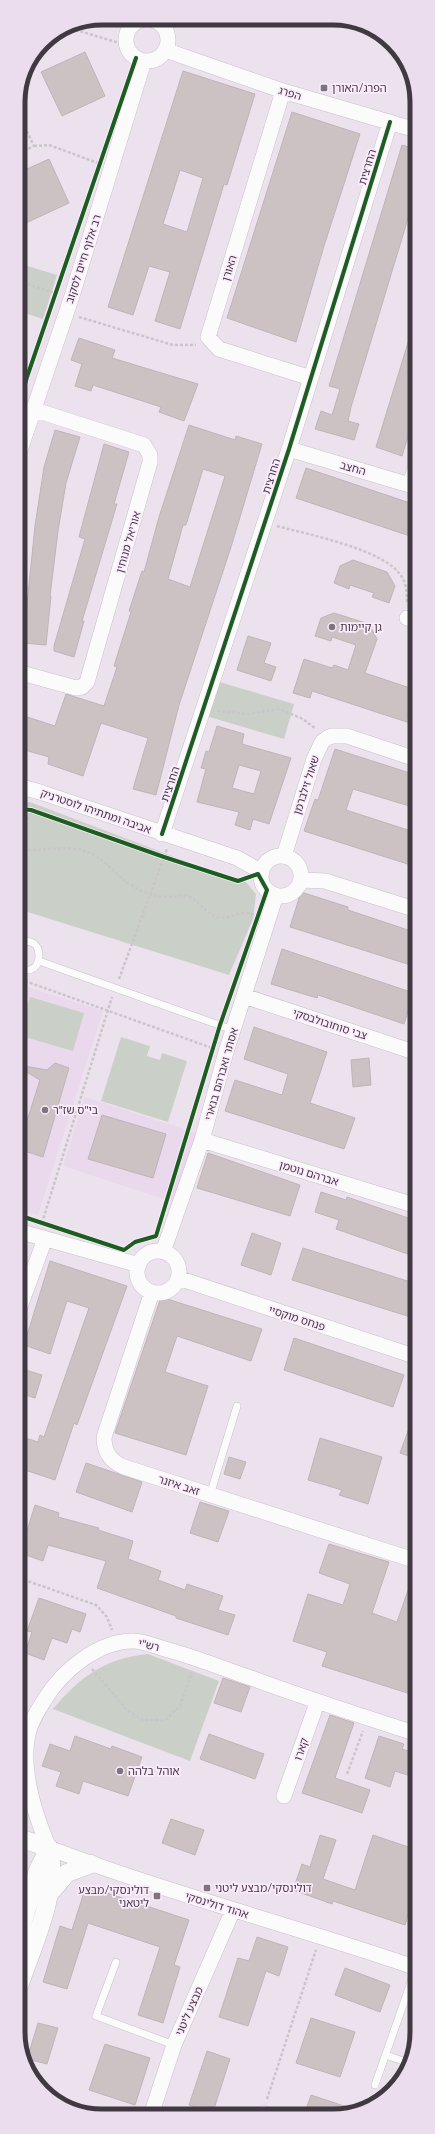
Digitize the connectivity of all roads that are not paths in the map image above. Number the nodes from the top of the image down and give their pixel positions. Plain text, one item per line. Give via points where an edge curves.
1 (132, 25) edge
2 (161, 25) edge
3 (165, 50) junction
4 (144, 60) junction
5 (283, 91) junction
6 (390, 122) junction
7 (410, 128) edge
8 (311, 378) junction
9 (32, 409) junction
10 (25, 432) edge
11 (289, 450) junction
12 (410, 485) edge
13 (25, 674) edge
14 (410, 757) edge
15 (25, 788) edge
16 (167, 835) junction
17 (284, 856) junction
18 (262, 872) junction
19 (301, 880) junction
20 (276, 895) junction
21 (410, 908) edge
22 (25, 943) edge
23 (39, 961) junction
24 (25, 968) edge
25 (244, 996) junction
26 (227, 1028) junction
27 (410, 1051) edge
28 (202, 1140) junction
29 (410, 1204) edge
30 (25, 1233) edge
31 (45, 1239) junction
32 (163, 1252) junction
33 (139, 1265) junction
34 (178, 1278) junction
35 (152, 1292) junction
36 (25, 1293) edge
37 (410, 1355) edge
38 (237, 1406) dead end
39 (210, 1495) junction
40 (410, 1559) edge
41 (317, 1703) junction
42 (410, 1732) edge
43 (284, 1796) dead end
44 (25, 1840) edge
45 (49, 1848) junction
46 (90, 1864) junction
47 (50, 1893) junction
48 (233, 1910) junction
49 (25, 1914) edge
50 (116, 1962) dead end
51 (410, 1966) edge
52 (25, 1968) edge
53 (410, 1985) edge
54 (174, 2045) junction
55 (386, 2055) junction
56 (404, 2061) edge
57 (375, 2085) dead end
58 (153, 2109) edge

1 - 4 street via 126,34 126,45 131,54
2 - 3 street via 168,40
3 - 4 street via 157,58
3 - 5 street, הפרג
4 - 9 street, רב אלוף חיים לסקוב via 112,168 64,296 65,313
5 - 6 street, הפרג
5 - 8 street, האורן via 208,337 219,349
6 - 7 street, הפרג
6 - 8 street, החרצית
8 - 11 street, החרצית
9 - 10 street, רב אלוף חיים לסקוב
9 - 13 street, אוריאל מנוחין via 144,445 150,455 150,462 87,682 76,688
11 - 12 street, החצב
11 - 16 street, החרצית via 204,710
14 - 17 street, שאול זילברמן via 347,736 327,738 322,742 314,758
15 - 16 street, אביבה ומתתיהו לוסטרניק
16 - 18 street, אביבה ומתתיהו לוסטרניק via 237,858
17 - 18 street via 272,858
17 - 19 street via 299,867
18 - 20 street via 263,884
19 - 20 street via 289,894
19 - 21 street via 325,882
20 - 25 street, אסתר ואברהם בנארי
22 - 23 lane via 34,945 39,950
23 - 24 lane via 30,969
23 - 26 lane
25 - 26 street, אסתר ואברהם בנארי
25 - 27 street, צבי סוחובולבסקי
26 - 28 street, אסתר ואברהם בנארי
28 - 29 street, אברהם נוטמן
28 - 32 street, אסתר ואברהם בנארי
30 - 31 street
31 - 33 street
31 - 36 street
32 - 33 street via 146,1255
32 - 34 street via 175,1260 179,1270
33 - 35 street via 140,1281
34 - 35 street via 166,1291
34 - 37 street, פנחס מוקסיי
35 - 39 street, זאב איזנר via 104,1437 105,1451 113,1461 124,1467
38 - 39 lane
39 - 40 street, זאב איזנר
41 - 42 street, רש"י
41 - 43 street, קארו
41 - 45 street, רש"י via 197,1659 133,1641 117,1643 102,1649 74,1666 51,1689 32,1720 28,1734 29,1784 35,1810
44 - 45 street, אהוד דולינסקי
45 - 46 street, אהוד דולינסקי
45 - 47 street via 53,1865
45 - 49 street via 38,1870
46 - 47 street via 67,1873
46 - 48 street, אהוד דולינסקי
47 - 52 street
48 - 51 street, אהוד דולינסקי
48 - 54 street, מבצע ליטני
50 - 54 lane via 96,2016
53 - 55 lane
54 - 58 street, מבצע ליטני
55 - 56 lane
55 - 57 lane

